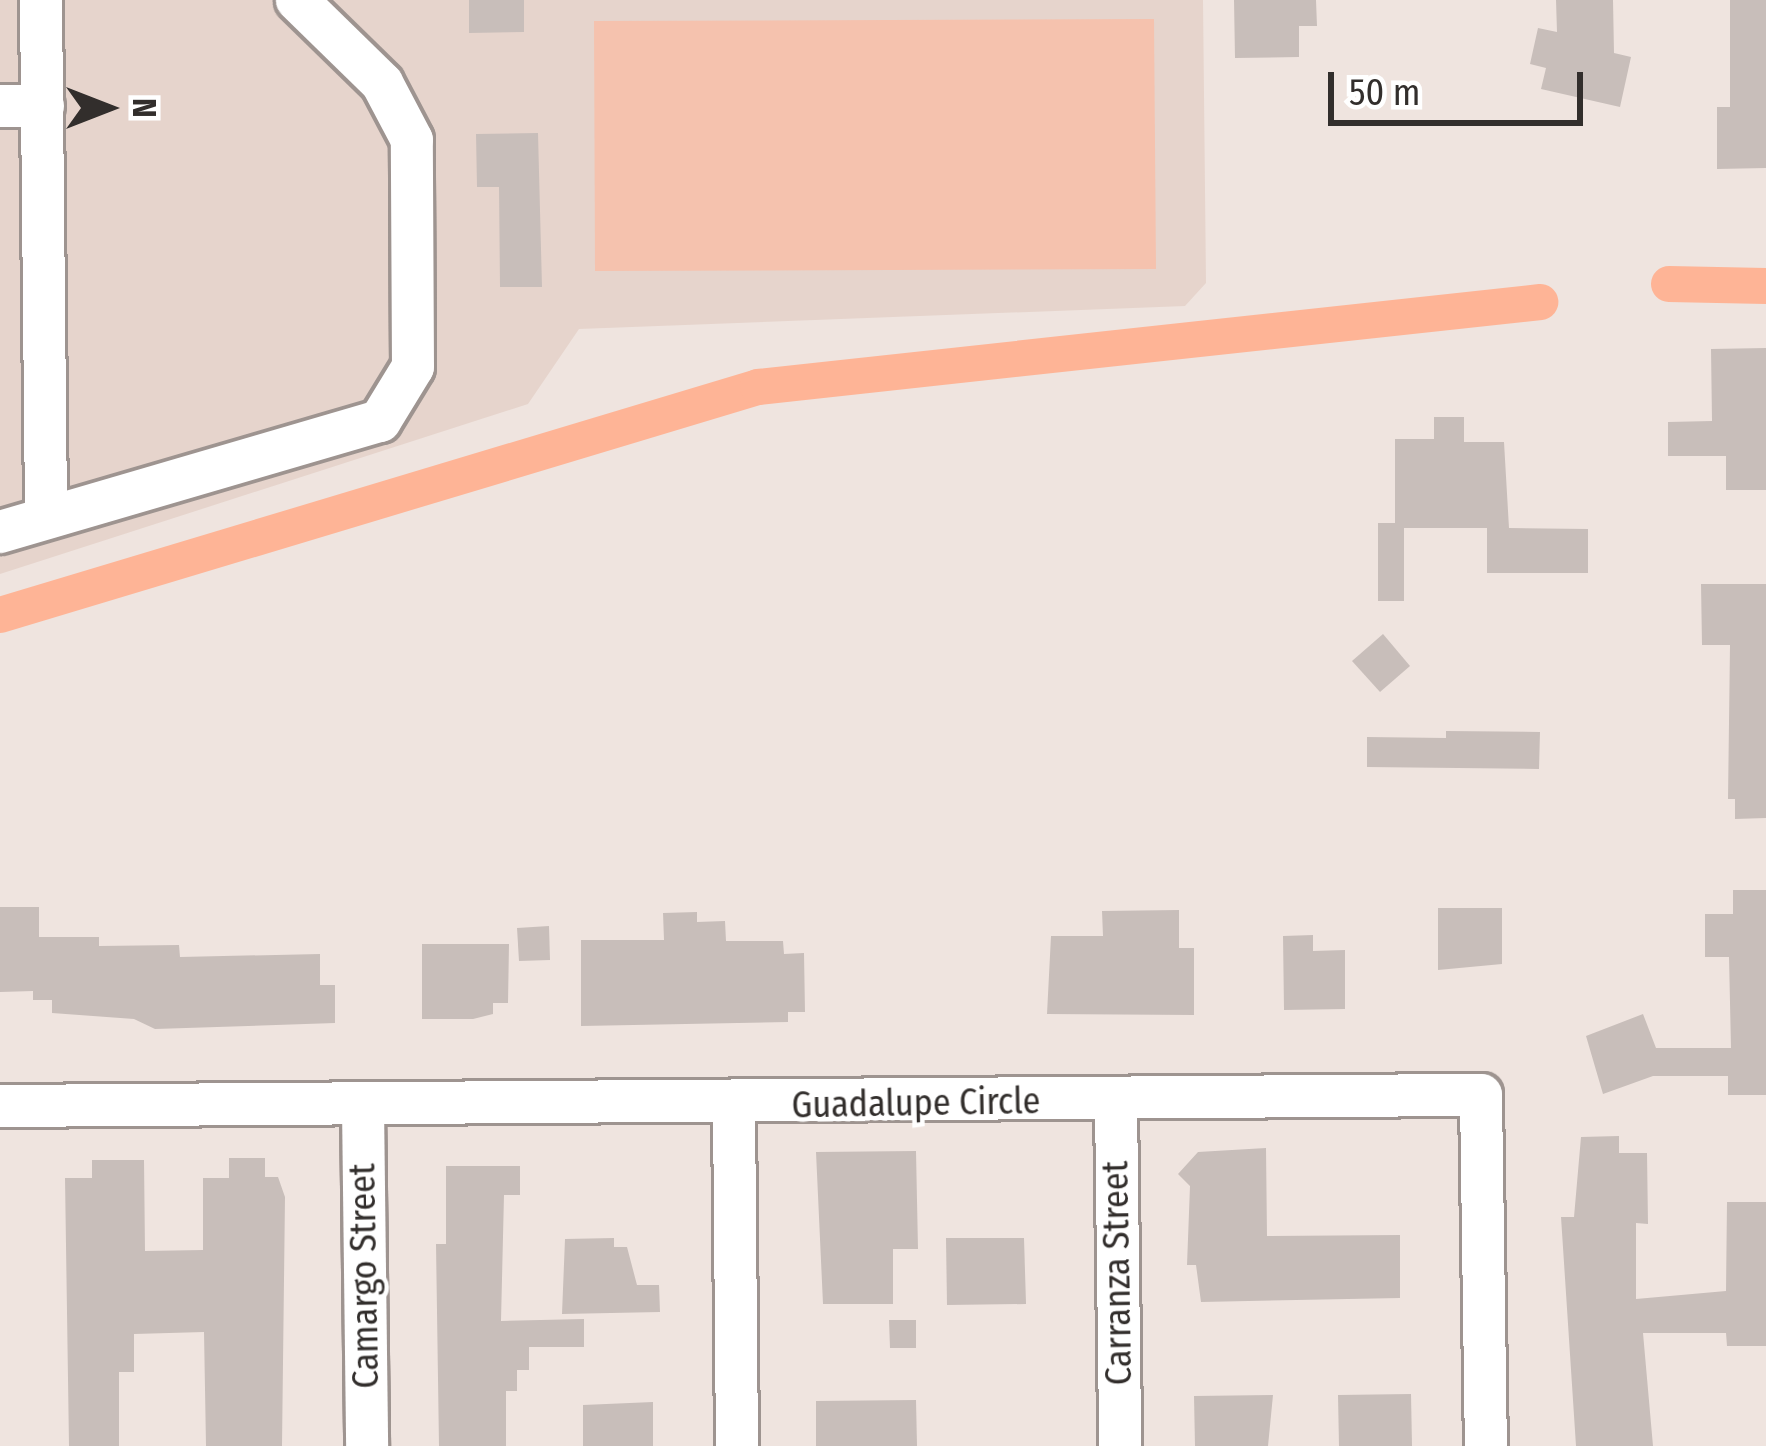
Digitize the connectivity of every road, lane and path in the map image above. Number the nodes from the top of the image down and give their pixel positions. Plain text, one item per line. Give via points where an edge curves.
1 (41, 0) edge
2 (297, 0) edge
3 (0, 106) edge
4 (43, 106) junction
5 (46, 515) junction
6 (0, 532) edge
7 (1116, 1101) junction
8 (0, 1106) edge
9 (363, 1106) junction
10 (734, 1106) junction
11 (367, 1446) edge
12 (736, 1446) edge
13 (1120, 1446) edge
14 (1486, 1446) edge

1 - 4 street
2 - 5 street via 382,83 412,140 413,367 380,422
3 - 4 street
4 - 5 street
5 - 6 street
7 - 10 street, Guadalupe Circle
7 - 13 street, Carranza Street
7 - 14 street, Guadalupe Circle via 1481,1095
8 - 9 street, Guadalupe Circle
9 - 10 street, Guadalupe Circle
9 - 11 street, Camargo Street
10 - 12 street

